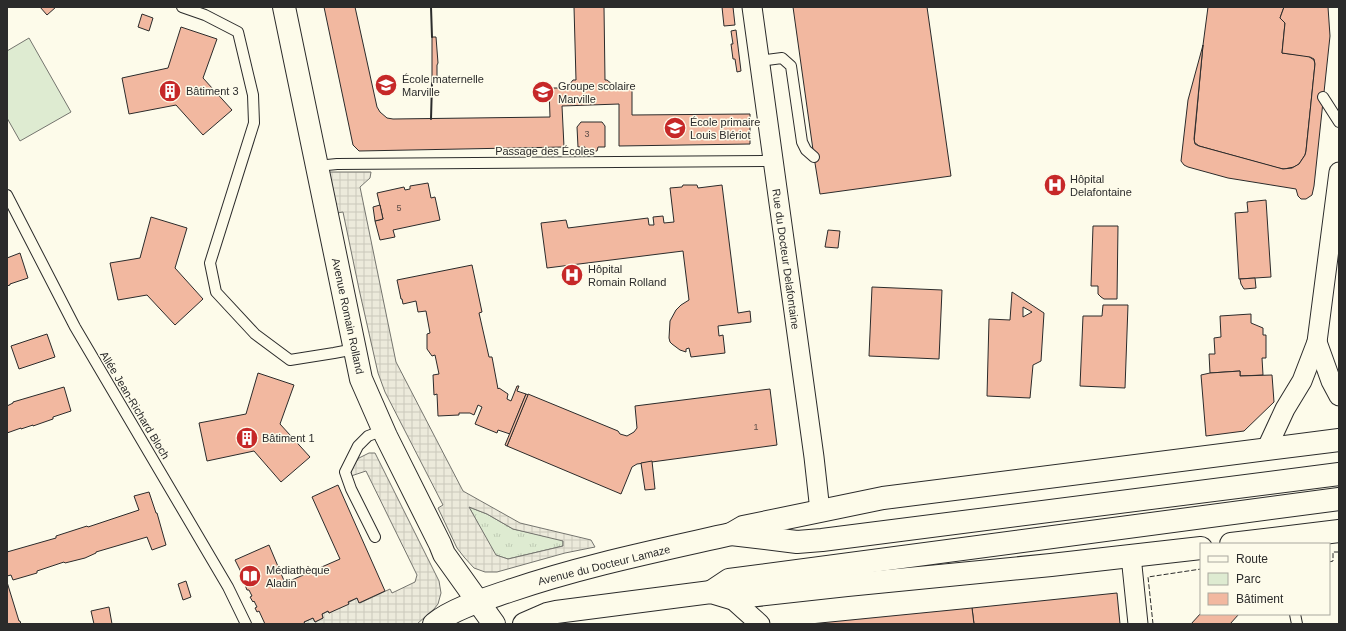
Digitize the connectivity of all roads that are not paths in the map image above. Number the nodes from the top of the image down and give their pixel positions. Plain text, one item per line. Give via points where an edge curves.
1 (182, 7) edge
2 (284, 7) edge
3 (752, 7) edge
4 (759, 61) junction
5 (1324, 97) dead end
6 (1339, 122) edge
7 (814, 157) dead end
8 (773, 160) junction
9 (317, 166) junction
10 (1339, 172) edge
11 (7, 195) edge
12 (1318, 342) junction
13 (355, 348) junction
14 (1339, 396) edge
15 (384, 430) junction
16 (1339, 440) edge
17 (1266, 450) junction
18 (1339, 474) edge
19 (1339, 499) edge
20 (820, 511) junction
21 (1339, 531) edge
22 (731, 534) junction
23 (375, 537) dead end
24 (1280, 541) edge
25 (1247, 543) edge
26 (1200, 548) edge
27 (1131, 556) junction
28 (721, 595) junction
29 (478, 601) junction
30 (246, 624) edge
31 (434, 624) edge
32 (494, 624) edge
33 (524, 624) edge
34 (760, 624) edge
35 (1138, 624) edge

1 - 13 lane via 205,15 238,32 253,94 254,123 210,263 216,292 255,334 290,360
2 - 9 main road, Avenue Romain Rolland
3 - 4 street, Rue du Docteur Delafontaine
4 - 7 lane via 782,58 791,66 802,142
4 - 8 street, Rue du Docteur Delafontaine
5 - 6 lane
8 - 9 lane, Passage des Écoles
8 - 20 street, Rue du Docteur Delafontaine
9 - 13 main road, Avenue Romain Rolland
10 - 12 street
11 - 30 lane, Allée Jean-Richard Bloch via 75,327 228,587
12 - 14 street via 1331,381
12 - 17 street via 1302,381 1285,409
13 - 15 main road, Avenue Romain Rolland via 361,379
15 - 23 lane via 368,436 358,446 345,472 350,489
15 - 29 main road, Avenue Romain Rolland via 444,554
16 - 17 main road
17 - 20 main road via 883,498
18 - 22 main road via 822,540 797,542
19 - 28 main road via 729,580
20 - 22 main road via 743,527
21 - 24 main road
22 - 29 main road, Avenue du Docteur Lamaze via 606,562
24 - 25 main road
26 - 27 main road
27 - 28 main road
27 - 35 street
28 - 33 main road via 556,612
28 - 34 street
29 - 31 main road, Avenue du Docteur Lamaze
29 - 32 main road, Avenue Romain Rolland

